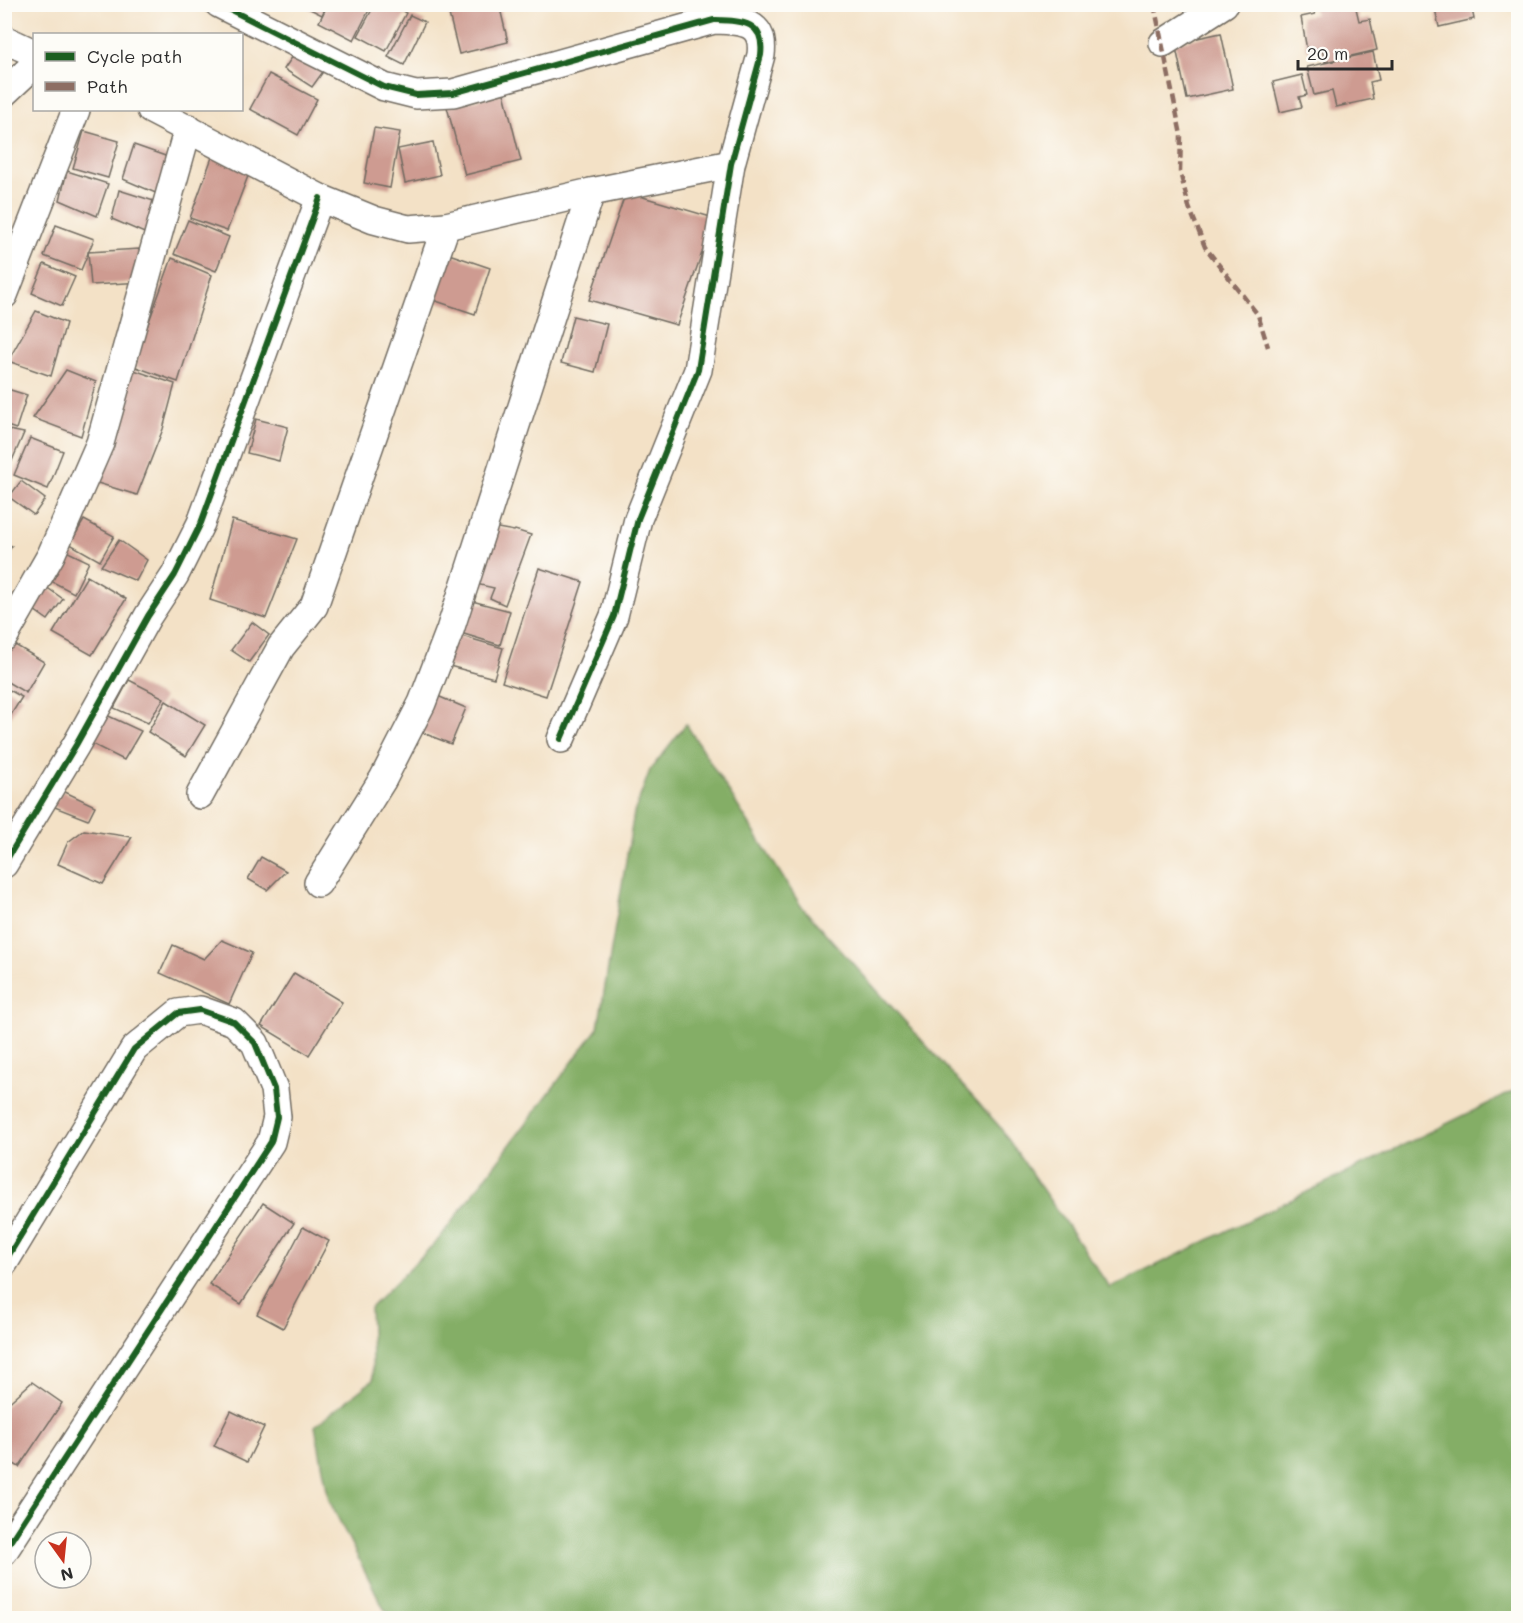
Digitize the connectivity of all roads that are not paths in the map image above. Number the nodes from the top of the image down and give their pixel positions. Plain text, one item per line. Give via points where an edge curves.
1 (219, 4) edge
2 (1224, 4) edge
3 (4, 39) edge
4 (1163, 43) dead end
5 (33, 53) edge
6 (33, 66) edge
7 (4, 93) edge
8 (76, 111) edge
9 (153, 111) edge
10 (188, 128) junction
11 (731, 164) junction
12 (591, 192) junction
13 (320, 198) junction
14 (446, 226) junction
15 (4, 295) edge
16 (4, 637) edge
17 (561, 740) dead end
18 (200, 795) dead end
19 (4, 864) edge
20 (318, 883) dead end
21 (4, 1263) edge
22 (4, 1551) edge

1 - 11 street via 384,87 416,95 453,93 714,20 740,21 756,30 762,41
2 - 4 street
3 - 5 street
6 - 7 street
8 - 15 street
9 - 10 street
10 - 13 street
10 - 16 street via 100,443 51,555
11 - 12 street
11 - 17 street via 698,370 638,519 614,615
12 - 14 street
12 - 20 street via 450,630 422,702 383,779
13 - 14 street via 408,229
13 - 19 street via 201,523
14 - 18 street via 314,606 281,647
21 - 22 street via 134,1049 178,1012 200,1010 234,1022 255,1043 274,1089 277,1117 271,1142

